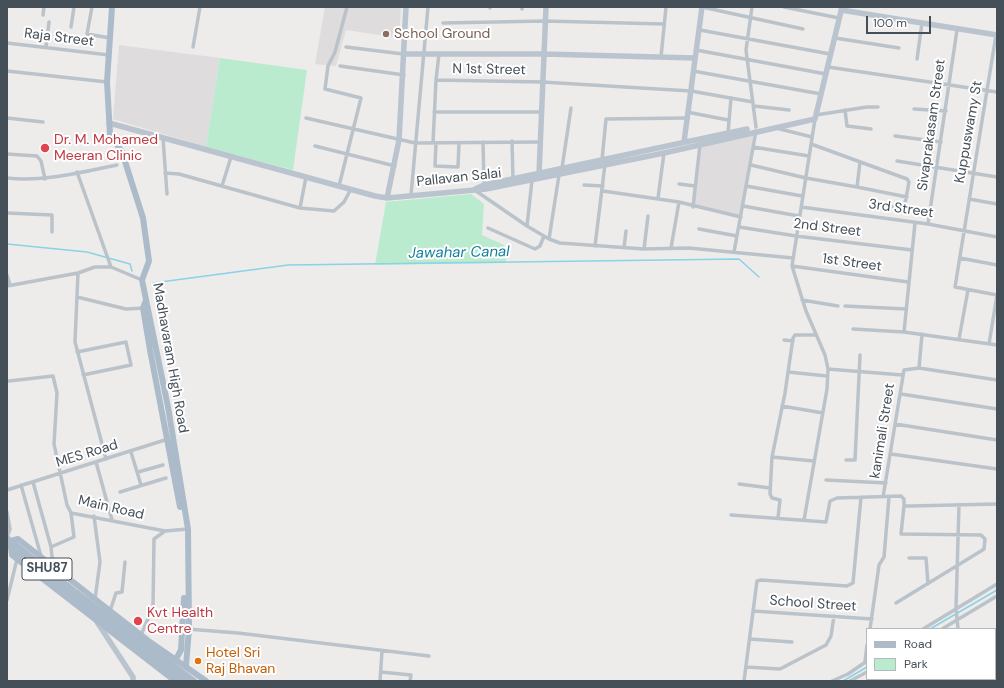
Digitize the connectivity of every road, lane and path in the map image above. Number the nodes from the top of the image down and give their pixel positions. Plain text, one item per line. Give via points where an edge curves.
1 (44, 7) edge
2 (74, 7) edge
3 (92, 7) edge
4 (112, 7) edge
5 (200, 7) edge
6 (346, 7) edge
7 (406, 7) edge
8 (428, 7) edge
9 (546, 7) edge
10 (666, 7) edge
11 (702, 7) edge
12 (752, 7) edge
13 (784, 7) edge
14 (842, 9) edge
15 (43, 15) dead end
16 (750, 17) junction
17 (839, 18) junction
18 (49, 22) dead end
19 (545, 22) junction
20 (443, 23) dead end
21 (922, 23) junction
22 (664, 24) junction
23 (71, 27) dead end
24 (803, 29) dead end
25 (700, 30) junction
26 (957, 30) junction
27 (997, 35) edge
28 (110, 38) junction
29 (747, 38) junction
30 (835, 38) junction
31 (7, 43) edge
32 (46, 47) junction
33 (193, 47) dead end
34 (346, 47) dead end
35 (898, 48) dead end
36 (696, 50) junction
37 (423, 53) junction
38 (403, 54) junction
39 (439, 54) junction
40 (544, 54) junction
41 (830, 54) junction
42 (109, 55) junction
43 (661, 57) junction
44 (695, 58) junction
45 (748, 59) junction
46 (917, 59) dead end
47 (340, 66) dead end
48 (828, 67) junction
49 (7, 71) edge
50 (694, 71) junction
51 (404, 74) junction
52 (826, 74) junction
53 (436, 80) junction
54 (751, 81) junction
55 (107, 82) junction
56 (542, 82) junction
57 (949, 86) junction
58 (691, 91) junction
59 (987, 91) junction
60 (997, 92) edge
61 (821, 94) junction
62 (731, 98) junction
63 (753, 104) junction
64 (878, 107) dead end
65 (571, 108) dead end
66 (914, 109) dead end
67 (789, 110) dead end
68 (845, 110) junction
69 (946, 111) junction
70 (434, 112) junction
71 (541, 112) junction
72 (687, 112) junction
73 (815, 117) junction
74 (7, 118) edge
75 (306, 118) dead end
76 (686, 118) junction
77 (728, 120) junction
78 (43, 122) dead end
79 (110, 123) junction
80 (772, 128) junction
81 (354, 129) junction
82 (756, 129) junction
83 (871, 129) dead end
84 (728, 133) junction
85 (895, 136) dead end
86 (812, 137) junction
87 (164, 138) junction
88 (399, 140) junction
89 (512, 141) junction
90 (483, 142) junction
91 (540, 142) junction
92 (684, 142) junction
93 (941, 142) junction
94 (415, 143) junction
95 (434, 143) junction
96 (459, 143) junction
97 (811, 144) junction
98 (700, 145) junction
99 (315, 146) dead end
100 (753, 147) junction
101 (664, 153) junction
102 (7, 154) edge
103 (348, 154) junction
104 (231, 156) junction
105 (809, 156) junction
106 (897, 161) dead end
107 (603, 162) junction
108 (860, 162) junction
109 (117, 165) dead end
110 (751, 165) junction
111 (395, 166) junction
112 (562, 168) junction
113 (937, 168) junction
114 (77, 172) junction
115 (166, 173) junction
116 (539, 174) junction
117 (973, 174) junction
118 (559, 175) junction
119 (306, 177) junction
120 (997, 177) edge
121 (7, 178) edge
122 (806, 178) junction
123 (45, 179) junction
124 (512, 179) junction
125 (532, 180) junction
126 (679, 184) dead end
127 (484, 185) junction
128 (222, 186) junction
129 (339, 186) junction
130 (584, 186) dead end
131 (603, 186) junction
132 (695, 186) junction
133 (746, 186) junction
134 (857, 187) junction
135 (351, 189) junction
136 (475, 190) junction
137 (602, 191) junction
138 (167, 194) dead end
139 (411, 195) junction
140 (802, 196) junction
141 (907, 197) junction
142 (387, 198) junction
143 (658, 198) junction
144 (969, 199) junction
145 (678, 202) junction
146 (876, 203) dead end
147 (997, 204) edge
148 (743, 206) junction
149 (801, 206) junction
150 (693, 207) junction
151 (300, 208) junction
152 (7, 213) edge
153 (648, 216) dead end
154 (741, 216) junction
155 (799, 216) junction
156 (915, 223) junction
157 (928, 224) junction
158 (526, 226) junction
159 (739, 226) junction
160 (488, 228) dead end
161 (699, 229) dead end
162 (626, 231) dead end
163 (52, 232) dead end
164 (963, 232) junction
165 (544, 236) junction
166 (737, 236) junction
167 (796, 236) junction
168 (997, 237) edge
169 (549, 239) junction
170 (595, 246) junction
171 (624, 248) junction
172 (671, 248) junction
173 (644, 249) junction
174 (912, 250) junction
175 (734, 252) junction
176 (793, 258) junction
177 (960, 258) junction
178 (997, 265) edge
179 (792, 266) junction
180 (111, 267) junction
181 (78, 273) junction
182 (7, 275) edge
183 (142, 280) junction
184 (908, 282) junction
185 (8, 285) edge
186 (968, 290) junction
187 (997, 294) edge
188 (77, 297) junction
189 (802, 300) junction
190 (838, 306) dead end
191 (845, 306) dead end
192 (146, 308) junction
193 (906, 309) junction
194 (853, 329) dead end
195 (904, 332) junction
196 (922, 334) junction
197 (816, 335) junction
198 (959, 339) junction
199 (784, 340) dead end
200 (793, 341) junction
201 (989, 344) junction
202 (997, 345) edge
203 (77, 352) junction
204 (860, 355) dead end
205 (918, 368) junction
206 (828, 369) junction
207 (860, 370) junction
208 (788, 372) junction
209 (83, 375) junction
210 (902, 375) junction
211 (826, 376) junction
212 (997, 380) edge
213 (9, 381) dead end
214 (901, 394) junction
215 (782, 406) junction
216 (997, 409) edge
217 (823, 413) junction
218 (895, 424) junction
219 (170, 438) junction
220 (997, 440) edge
221 (131, 452) junction
222 (892, 454) junction
223 (772, 457) junction
224 (106, 459) junction
225 (846, 460) dead end
226 (814, 461) junction
227 (96, 462) junction
228 (163, 465) dead end
229 (997, 469) edge
230 (138, 472) junction
231 (60, 474) junction
232 (166, 478) dead end
233 (826, 480) dead end
234 (33, 482) junction
235 (886, 482) junction
236 (739, 484) dead end
237 (21, 485) junction
238 (141, 485) junction
239 (770, 488) junction
240 (7, 490) edge
241 (120, 492) dead end
242 (862, 497) junction
243 (883, 497) junction
244 (889, 497) junction
245 (997, 504) edge
246 (959, 505) junction
247 (904, 506) junction
248 (7, 512) edge
249 (71, 513) junction
250 (731, 515) dead end
251 (94, 516) junction
252 (778, 518) junction
253 (112, 520) junction
254 (804, 520) junction
255 (186, 529) junction
256 (165, 532) junction
257 (958, 534) junction
258 (9, 542) edge
259 (51, 546) junction
260 (41, 557) junction
261 (909, 558) dead end
262 (17, 559) junction
263 (125, 562) dead end
264 (958, 565) junction
265 (53, 567) junction
266 (928, 584) junction
267 (997, 584) edge
268 (75, 595) junction
269 (997, 596) edge
270 (7, 600) edge
271 (95, 600) junction
272 (896, 603) dead end
273 (956, 609) junction
274 (110, 611) junction
275 (753, 611) junction
276 (834, 616) junction
277 (957, 618) junction
278 (872, 619) junction
279 (97, 622) junction
280 (870, 628) edge
281 (925, 628) edge
282 (943, 628) edge
283 (958, 628) edge
284 (186, 629) junction
285 (141, 635) junction
286 (750, 639) junction
287 (150, 642) junction
288 (792, 642) dead end
289 (382, 651) junction
290 (140, 655) junction
291 (429, 656) dead end
292 (176, 659) junction
293 (866, 662) edge
294 (186, 666) junction
295 (746, 667) junction
296 (381, 672) junction
297 (866, 672) edge
298 (848, 674) junction
299 (133, 681) edge
300 (175, 681) edge
301 (184, 681) edge
302 (194, 681) edge
303 (206, 681) edge
304 (380, 681) edge
305 (410, 681) edge
306 (744, 681) edge
307 (832, 681) edge
308 (849, 681) edge

1 - 15 street
2 - 23 street
3 - 28 street via 87,34
4 - 28 main road, Madhavaram High Road
5 - 33 street
6 - 81 street via 335,52 328,66 325,89 361,98
7 - 38 street
8 - 37 street
9 - 19 street
10 - 22 street
11 - 16 street
11 - 25 street
12 - 16 street
13 - 17 street
14 - 17 street
14 - 21 street
16 - 24 street
16 - 29 street
17 - 30 street
18 - 32 street
19 - 20 street
19 - 22 street
19 - 40 street
21 - 26 street
21 - 46 street
22 - 43 street
25 - 29 street
25 - 36 street
26 - 27 street
26 - 57 street, Sivaprakasam Street
27 - 59 street, Kuppuswamy St
28 - 42 main road, Madhavaram High Road
29 - 41 street
29 - 45 street
30 - 35 street
30 - 41 street
31 - 32 street, Raja Street
32 - 42 street, Raja Street
34 - 38 street
36 - 44 street
36 - 45 street
37 - 38 street
37 - 39 street
37 - 94 street
38 - 51 street
39 - 40 street
39 - 53 street
40 - 43 street
40 - 56 street
41 - 48 street
42 - 55 main road, Madhavaram High Road
43 - 44 street
44 - 50 street
45 - 52 street
45 - 54 street
47 - 51 street
48 - 52 street
48 - 57 street
49 - 55 street
50 - 54 street
50 - 58 street
51 - 88 street
52 - 61 street
53 - 56 street, N 1st Street
53 - 70 street
54 - 61 street
54 - 63 street
55 - 79 main road, Madhavaram High Road
56 - 58 street, N 1st Street
56 - 71 street
57 - 59 street
57 - 69 street, Sivaprakasam Street
58 - 62 street, N 1st Street
58 - 72 street
59 - 60 street
59 - 117 street, Kuppuswamy St
61 - 73 street
62 - 63 street, N 1st Street
62 - 77 street
63 - 67 street, N 1st Street
63 - 82 street
64 - 68 street
65 - 112 street
66 - 69 street
68 - 73 street
68 - 83 street via 847,126
69 - 93 street, Sivaprakasam Street
70 - 71 street
70 - 95 street
71 - 91 street
72 - 76 street
72 - 77 street
73 - 80 street, Pallavan Salai
73 - 82 street
73 - 86 street
74 - 78 street
75 - 81 street
76 - 92 street
76 - 107 street via 606,119
77 - 84 street
79 - 87 street, Pallavan Salai
79 - 183 main road, Madhavaram High Road via 110,134 122,152 143,218 149,261
80 - 82 street, Pallavan Salai
80 - 86 street
81 - 88 street
81 - 103 street
82 - 84 street
82 - 98 street, Pallavan Salai
82 - 100 street
84 - 92 street
85 - 93 street
86 - 97 street
87 - 104 street, Pallavan Salai
87 - 115 street
88 - 94 street
88 - 111 street
89 - 90 street
89 - 91 street
89 - 124 street
90 - 96 street
90 - 127 street
91 - 116 street
92 - 107 street
93 - 113 street, Sivaprakasam Street
94 - 95 street
94 - 139 street
95 - 96 street
95 - 96 street via 435,166 458,167
97 - 105 street
97 - 108 street
98 - 101 street, Pallavan Salai
98 - 132 street
99 - 103 street
100 - 105 street
100 - 110 street
101 - 107 street, Pallavan Salai
101 - 143 street
102 - 123 street via 37,156 41,161
103 - 111 street
103 - 129 street
104 - 119 street, Pallavan Salai
104 - 128 street
105 - 122 street
106 - 113 street
107 - 112 street
107 - 118 street, Pallavan Salai
107 - 131 street
108 - 134 street
108 - 141 street via 907,179
109 - 114 street
110 - 122 street
110 - 133 street
111 - 142 street
112 - 116 street
113 - 117 street
113 - 157 street, Sivaprakasam Street
114 - 123 street
114 - 180 street
115 - 128 street
115 - 138 street
116 - 124 street
117 - 120 street
117 - 144 street, Kuppuswamy St
118 - 125 street, Pallavan Salai
118 - 169 street
119 - 129 street, Pallavan Salai
119 - 151 street
121 - 123 street
122 - 134 street
122 - 140 street
124 - 127 street
125 - 136 street, Pallavan Salai
125 - 158 street
126 - 132 street
127 - 136 street
128 - 151 street
129 - 135 street, Pallavan Salai
130 - 131 street
131 - 137 street
132 - 150 street
133 - 140 street
133 - 148 street
134 - 141 street
135 - 142 street, Pallavan Salai
135 - 151 street via 344,202 334,211
136 - 139 street, Pallavan Salai
136 - 158 street
137 - 143 street
137 - 170 street
139 - 142 street, Pallavan Salai
140 - 149 street
141 - 146 street via 905,208 902,210
143 - 145 street
144 - 147 street
144 - 164 street, Kuppuswamy St
145 - 150 street
145 - 172 street
148 - 154 street
148 - 155 street
149 - 155 street
149 - 156 street, 3rd Street
150 - 154 street
152 - 163 street via 52,214
153 - 173 street
154 - 159 street
155 - 167 street
156 - 157 street, 3rd Street
156 - 174 street
157 - 164 street, 3rd Street
158 - 165 street
159 - 166 street
159 - 167 street, 2nd Street
160 - 165 street via 535,249 540,246
161 - 166 street
162 - 171 street
164 - 168 street, 3rd Street
164 - 177 street, Kuppuswamy St
165 - 169 street
166 - 175 street
167 - 174 street, 2nd Street
167 - 176 street
169 - 170 street via 566,244
170 - 171 street
171 - 173 street
172 - 173 street
172 - 175 street
174 - 184 street
175 - 176 street
176 - 179 street
177 - 178 street
177 - 186 street, Kuppuswamy St via 955,287
179 - 184 street, 1st Street
179 - 189 street
180 - 181 street via 95,267
180 - 183 street
181 - 185 street
181 - 188 street
182 - 185 street
183 - 192 main road, Madhavaram High Road
184 - 193 street
186 - 187 street
186 - 198 street
187 - 201 street
188 - 192 street via 126,309
188 - 203 street
189 - 190 street
189 - 197 street
191 - 193 street
192 - 219 main road, Madhavaram High Road
193 - 195 street
194 - 195 street
195 - 196 street
196 - 198 street
196 - 205 street
197 - 200 street via 795,335
197 - 206 street
198 - 201 street
199 - 200 street
200 - 208 street
201 - 202 street
203 - 209 street
203 - 209 street via 126,342 131,365
204 - 207 street
205 - 210 street, kanimali Street via 904,370
205 - 212 street
206 - 207 street
206 - 211 street
207 - 210 street
207 - 225 street via 855,460
208 - 211 street
208 - 215 street
209 - 224 street
210 - 214 street, kanimali Street
211 - 217 street via 827,389
213 - 231 street, Main Road via 53,376 57,393 53,435
214 - 216 street
214 - 218 street, kanimali Street
215 - 217 street
215 - 223 street
217 - 226 street
218 - 220 street
218 - 222 street, kanimali Street
219 - 221 street, MES Road
219 - 255 main road, Madhavaram High Road
221 - 224 street, MES Road
221 - 230 street
222 - 229 street
222 - 235 street, kanimali Street
223 - 226 street
223 - 239 street
224 - 227 street, MES Road
226 - 254 street
227 - 231 street, MES Road
227 - 253 street
228 - 230 street
230 - 238 street
231 - 234 street, MES Road
231 - 249 street, Main Road
232 - 238 street
233 - 235 street
234 - 237 street, MES Road
234 - 259 street
235 - 243 street, kanimali Street
236 - 239 street
237 - 240 street, MES Road
237 - 260 street
238 - 241 street
239 - 252 street via 770,496 780,500
242 - 243 street
242 - 254 street via 833,498 830,501 826,522
242 - 275 street via 853,583 847,586 757,581
243 - 244 street
244 - 247 street via 904,498
244 - 278 street via 884,557 879,565
245 - 246 street
246 - 247 street
246 - 257 street
247 - 257 street via 901,534
248 - 258 street
249 - 251 street, Main Road
249 - 259 street via 74,537
250 - 252 street
251 - 253 street, Main Road
251 - 271 street via 100,562
252 - 254 street
253 - 256 street, Main Road
255 - 256 street, Main Road
255 - 284 main road, Madhavaram High Road
256 - 285 street via 154,538 153,607
257 - 264 street
257 - 264 street via 981,535 985,539 985,544 981,551
258 - 260 main road via 18,539
258 - 262 main road via 12,555
258 - 268 main road, SHU87
259 - 265 street
260 - 265 main road
261 - 266 street via 926,558
262 - 270 street
262 - 279 main road
263 - 274 street via 122,592 116,593
264 - 266 street
264 - 273 street
265 - 271 main road
266 - 272 street
267 - 273 street
268 - 301 main road, SHU87, bridge
268 - 302 main road, SHU87, bridge
269 - 277 street
271 - 274 main road
273 - 277 street
273 - 281 street
274 - 285 main road
275 - 276 street, School Street
275 - 286 street
276 - 278 street, School Street
276 - 295 street via 832,636 826,645 780,669
277 - 282 street
277 - 283 street
278 - 280 street
279 - 290 main road
279 - 299 street via 133,677
284 - 289 street
284 - 292 main road
284 - 294 main road
285 - 287 main road
286 - 288 street
286 - 295 street
287 - 290 main road
287 - 292 main road
289 - 291 street
289 - 296 street
290 - 300 main road
292 - 294 main road
293 - 298 street
294 - 303 main road
295 - 306 street
296 - 304 street
296 - 305 street via 411,675
297 - 308 street
298 - 307 street
298 - 308 street

